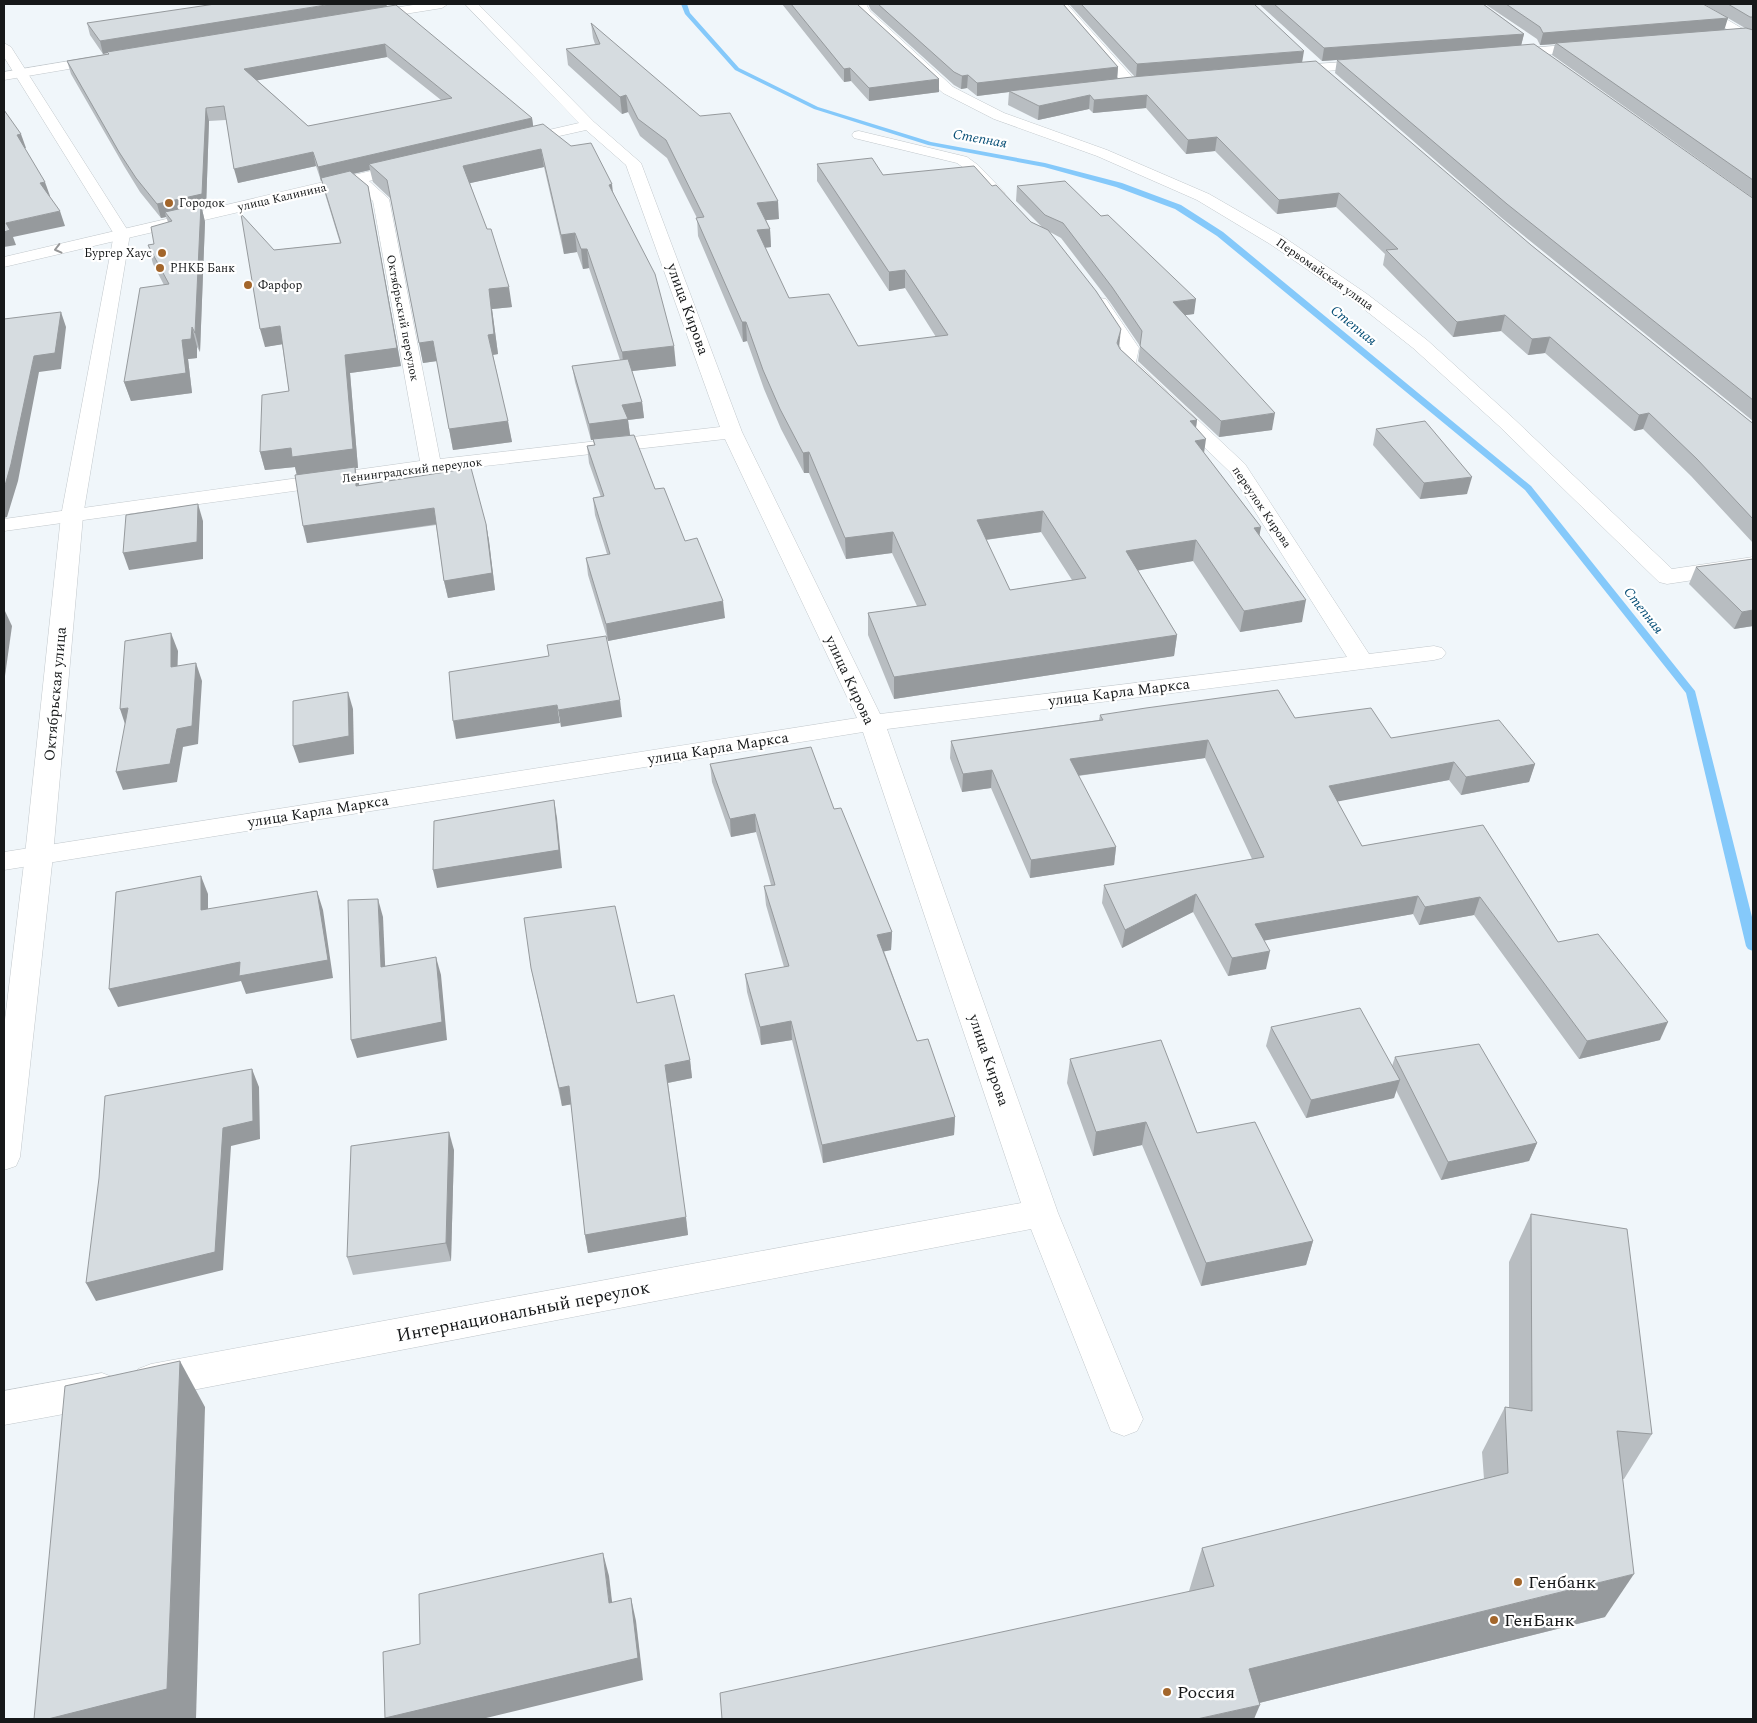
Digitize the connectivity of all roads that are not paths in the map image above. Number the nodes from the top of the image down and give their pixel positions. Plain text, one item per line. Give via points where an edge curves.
1 (442, 4) edge
2 (471, 4) edge
3 (860, 4) edge
4 (1060, 4) edge
5 (1692, 4) edge
6 (354, 18) edge
7 (1724, 36) edge
8 (1750, 36) edge
9 (1523, 38) dead end
10 (1605, 46) edge
11 (4, 47) edge
12 (1535, 52) junction
13 (1302, 55) dead end
14 (1495, 55) edge
15 (120, 57) edge
16 (1386, 63) edge
17 (1551, 63) edge
18 (1316, 68) junction
19 (1277, 71) edge
20 (22, 73) junction
21 (4, 76) edge
22 (1331, 80) edge
23 (1113, 86) edge
24 (1003, 100) edge
25 (974, 103) junction
26 (589, 125) junction
27 (859, 135) dead end
28 (502, 145) edge
29 (425, 163) edge
30 (358, 179) junction
31 (1005, 202) edge
32 (122, 234) junction
33 (4, 262) edge
34 (1092, 293) edge
35 (732, 432) junction
36 (431, 466) junction
37 (72, 516) junction
38 (4, 525) edge
39 (1753, 564) edge
40 (1434, 653) dead end
41 (1362, 662) junction
42 (872, 724) junction
43 (39, 856) junction
44 (4, 861) edge
45 (4, 1157) edge
46 (1042, 1213) junction
47 (4, 1408) edge
48 (1124, 1419) dead end

1 - 6 street
2 - 26 street, улица Кирова
3 - 25 street, Первомайская улица via 864,13 948,90
4 - 23 street via 1136,84
5 - 8 street
7 - 8 street
9 - 12 street
10 - 12 street
11 - 20 street
12 - 14 street
12 - 17 street
13 - 18 street
15 - 20 street
16 - 18 street
18 - 19 street
18 - 22 street
20 - 21 street
20 - 32 street
24 - 25 street
25 - 39 street, Первомайская улица via 999,116 1102,153 1203,197 1346,287 1420,344 1667,577
26 - 28 street
26 - 35 street, улица Кирова via 633,163
27 - 31 street via 962,160
29 - 30 street, улица Калинина
30 - 32 street, улица Калинина
30 - 36 street, Октябрьский переулок via 381,200
32 -> 33 street, улица Калинина
32 - 37 street, Октябрьская улица
34 - 41 street, переулок Кирова via 1130,348 1126,362 1238,468
35 - 36 street, Ленинградский переулок
35 - 42 street, улица Кирова
36 - 37 street, Ленинградский переулок
37 - 38 street, Ленинградский переулок
37 - 43 street, Октябрьская улица
40 - 41 street, улица Карла Маркса
41 - 42 street, улица Карла Маркса
42 - 43 street, улица Карла Маркса
42 - 46 street, улица Кирова
43 - 44 street, улица Карла Маркса
43 - 45 street, Октябрьская улица
46 - 47 street, Интернациональный переулок
46 - 48 street, улица Кирова

